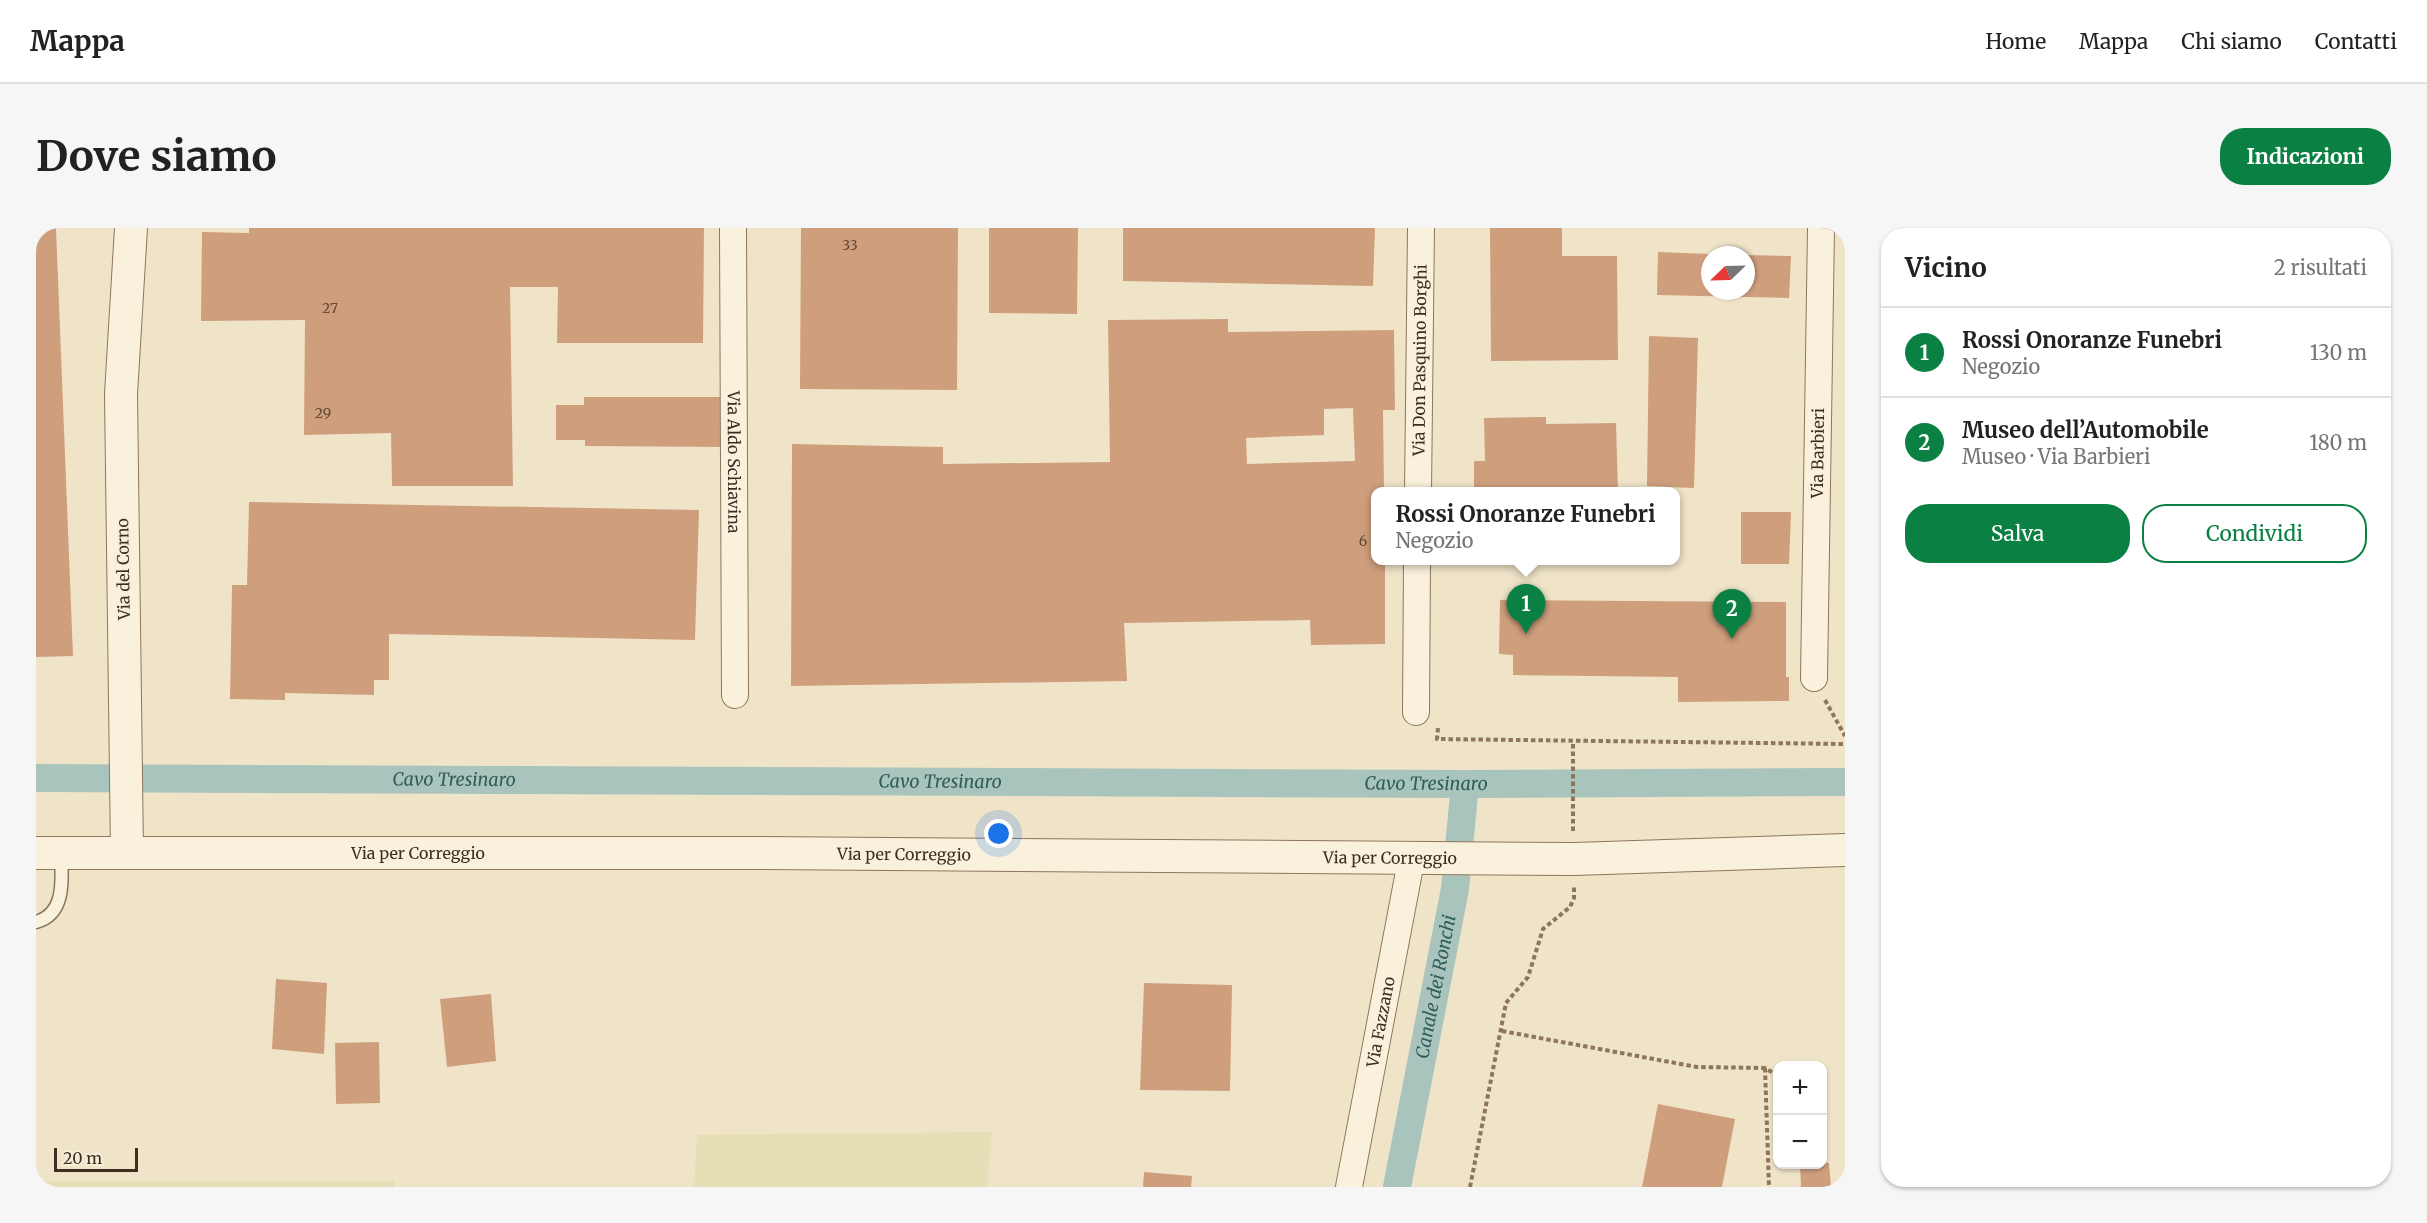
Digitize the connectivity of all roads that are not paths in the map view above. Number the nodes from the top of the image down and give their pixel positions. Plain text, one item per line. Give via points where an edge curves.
1 (131, 228) edge
2 (145, 228) edge
3 (734, 228) edge
4 (1421, 228) edge
5 (1821, 228) edge
6 (128, 285) junction
7 (1418, 487) edge
8 (1417, 565) edge
9 (1814, 678) road end
10 (735, 695) dead end
11 (1416, 711) dead end
12 (1845, 850) edge
13 (49, 853) edge
14 (127, 853) junction
15 (1424, 856) junction
16 (36, 922) edge
17 (1349, 1187) edge

1 - 6 street, Via del Corno
2 - 6 street, Via del Corno
3 - 10 street, Via Aldo Schiavina
4 - 7 street, Via Don Pasquino Borghi
5 - 9 street, Via Barbieri
6 - 14 street, Via del Corno via 121,394
8 - 11 street
12 - 15 street, Via per Correggio via 1574,859
13 - 14 street, Via per Correggio
13 - 16 lane via 62,888 58,905 44,920
14 - 15 street, Via per Correggio
15 - 17 street, Via Fazzano

